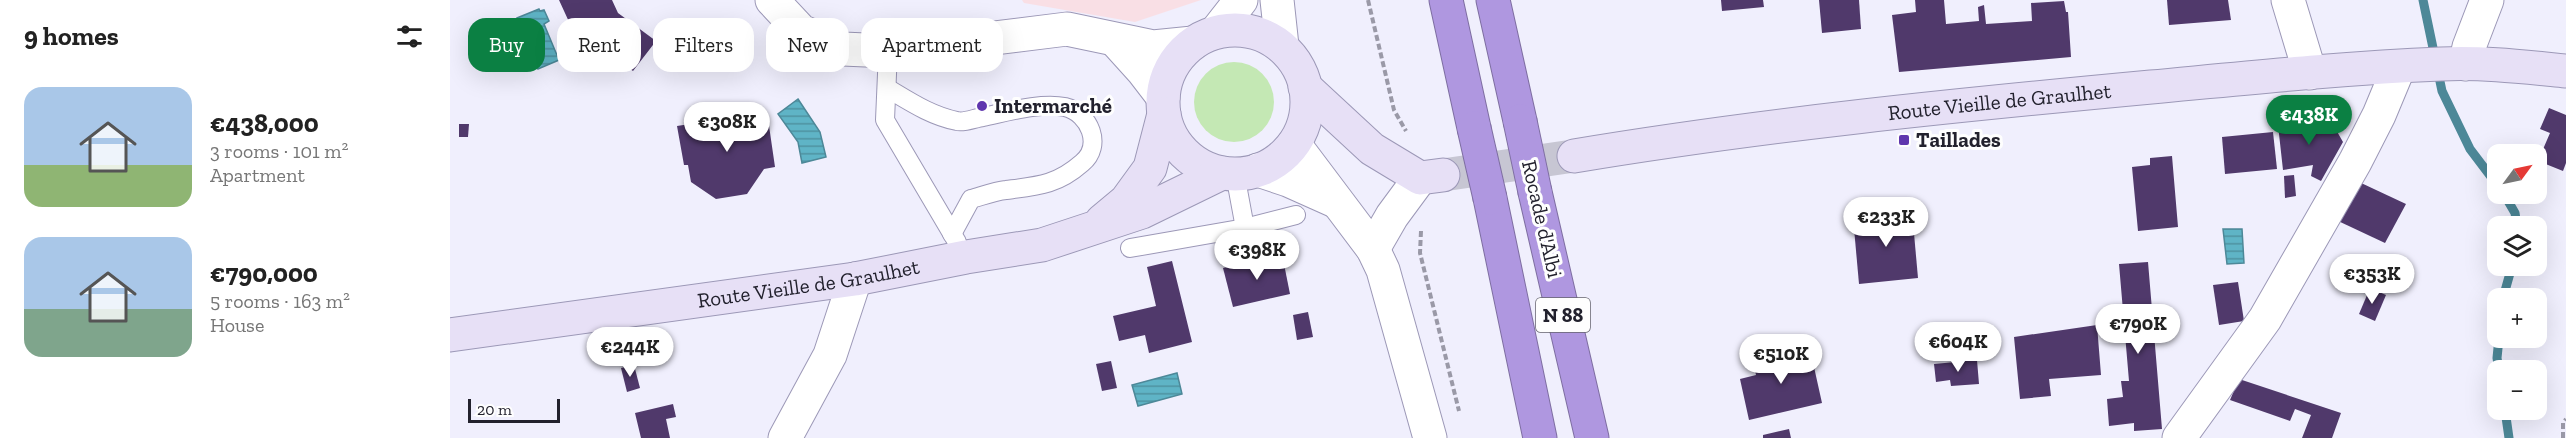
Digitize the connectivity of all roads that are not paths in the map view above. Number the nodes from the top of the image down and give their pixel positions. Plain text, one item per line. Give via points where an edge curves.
1 (772, 0) edge
2 (1241, 0) edge
3 (1277, 0) edge
4 (1446, 0) edge
5 (1493, 0) edge
6 (2288, 0) edge
7 (2487, 0) edge
8 (1003, 37) edge
9 (1204, 37) junction
10 (1115, 40) junction
11 (1282, 46) junction
12 (861, 50) edge
13 (2433, 65) junction
14 (2566, 71) edge
15 (887, 72) edge
16 (2310, 73) junction
17 (1305, 87) junction
18 (886, 88) junction
19 (1163, 106) junction
20 (1298, 137) junction
21 (1371, 149) junction
22 (1574, 156) tunnel mouth
23 (1238, 173) junction
24 (1432, 176) joint
25 (1339, 202) junction
26 (1296, 215) dead end
27 (1245, 228) junction
28 (1091, 230) junction
29 (959, 246) junction
30 (1130, 248) dead end
31 (1373, 249) junction
32 (855, 279) junction
33 (450, 335) edge
34 (785, 438) edge
35 (1430, 438) edge
36 (1540, 438) edge
37 (1592, 438) edge
38 (2179, 438) edge

1 - 12 street via 801,31 843,49
2 - 9 street
3 - 11 street
4 - 36 highway, N 88, bridge
5 - 37 highway, Rocade d'Albi / N 88, bridge
6 - 16 street
7 - 13 street via 2469,46
8 - 10 street via 1067,29
9 - 10 street via 1153,47
9 - 11 main road via 1239,29
9 - 19 main road via 1172,67
10 - 19 street via 1143,71
11 - 17 main road via 1297,64
13 - 14 main road, Route Vieille de Graulhet
13 - 16 main road, Route Vieille de Graulhet
13 - 38 street via 2379,115 2265,319
15 - 18 lane
16 - 22 main road, Route Vieille de Graulhet via 1923,108 1690,137
17 - 20 main road via 1307,109
17 - 21 main road
18 - 29 lane via 885,120
18 - 29 lane via 928,112 959,122 1023,108 1064,107 1079,113 1093,136 1093,149 1084,162 1058,180 971,199
19 - 23 main road via 1174,141 1195,162
19 - 28 main road, Route Vieille de Graulhet via 1150,168 1126,201
20 - 21 main road
20 - 23 main road via 1278,160
20 - 25 street
21 - 24 main road
23 - 25 street via 1288,180
23 - 27 lane
23 - 28 main road, Route Vieille de Graulhet
24 - 31 street via 1392,216
25 - 31 street
26 - 27 lane
27 - 30 lane
28 - 29 main road, Route Vieille de Graulhet via 1042,245
29 - 32 main road, Route Vieille de Graulhet
31 - 35 street via 1383,270
32 - 33 main road, Route Vieille de Graulhet
32 - 34 street via 830,355

